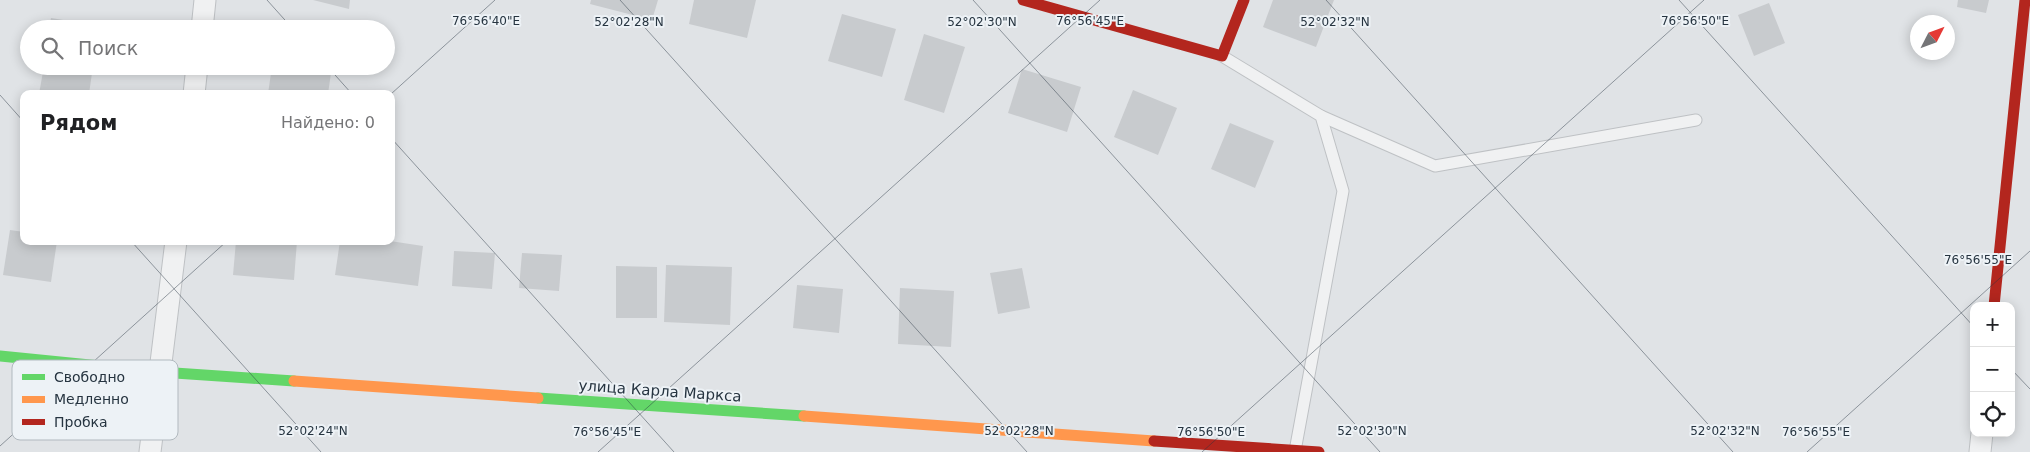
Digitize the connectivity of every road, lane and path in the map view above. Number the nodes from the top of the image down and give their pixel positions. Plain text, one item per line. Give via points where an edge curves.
1 (205, 0) edge
2 (1023, 0) edge
3 (1244, 0) edge
4 (2025, 0) edge
5 (203, 20) edge
6 (1222, 56) junction
7 (196, 75) edge
8 (194, 90) edge
9 (1321, 116) junction
10 (1696, 120) dead end
11 (176, 245) edge
12 (1994, 302) edge
13 (0, 356) edge
14 (40, 360) edge
15 (161, 360) edge
16 (178, 373) edge
17 (1982, 437) edge
18 (1295, 450) junction
19 (1319, 452) edge
20 (1980, 452) edge

1 - 5 street
2 - 6 street
3 - 6 street
4 - 12 street
6 - 9 lane
7 - 8 street
9 - 10 lane via 1434,166
9 - 18 lane via 1343,191
11 - 15 street
13 - 14 street, улица Карла Маркса
16 - 18 street, улица Карла Маркса
17 - 20 street
18 - 19 street, улица Карла Маркса

